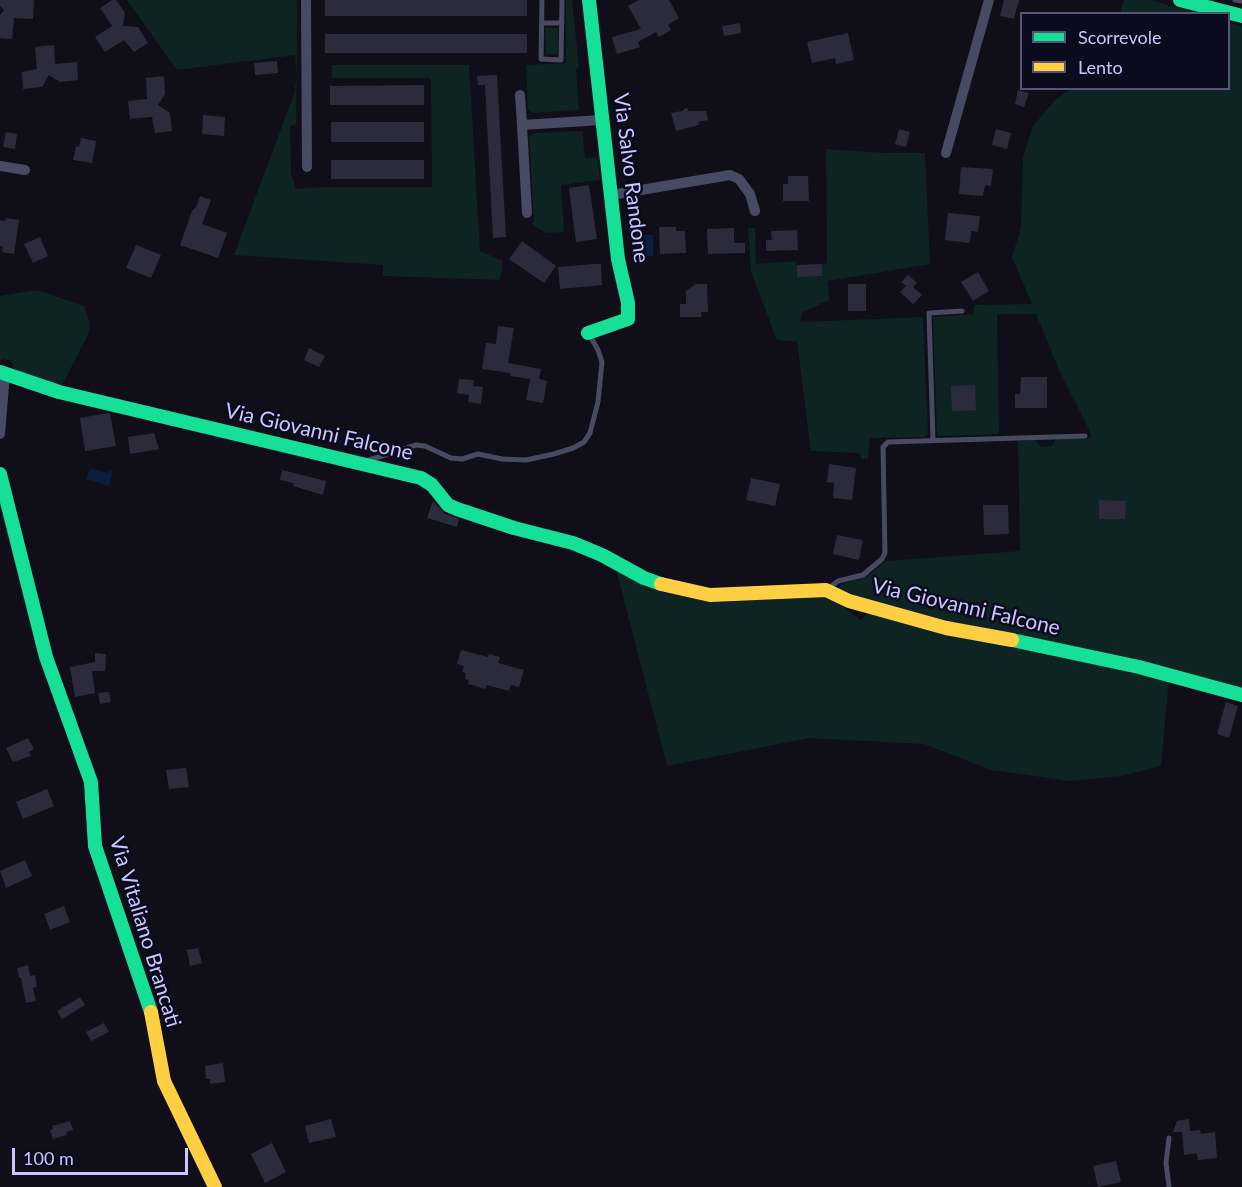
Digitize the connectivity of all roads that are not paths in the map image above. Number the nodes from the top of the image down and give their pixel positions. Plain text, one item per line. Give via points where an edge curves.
1 (306, 0) edge
2 (542, 0) edge
3 (562, 0) edge
4 (590, 0) edge
5 (989, 0) edge
6 (1180, 0) edge
7 (1235, 0) edge
8 (1242, 1) edge
9 (1226, 12) edge
10 (542, 23) junction
11 (562, 23) junction
12 (520, 95) dead end
13 (601, 120) junction
14 (522, 125) junction
15 (946, 153) dead end
16 (0, 166) edge
17 (307, 167) dead end
18 (25, 170) dead end
19 (611, 195) junction
20 (754, 211) dead end
21 (527, 213) dead end
22 (962, 311) dead end
23 (588, 333) joint
24 (2, 373) edge
25 (0, 434) edge
26 (1085, 436) dead end
27 (933, 440) junction
28 (359, 464) junction
29 (0, 474) edge
30 (826, 590) junction
31 (1242, 695) edge
32 (1169, 1138) dead end
33 (215, 1187) edge
34 (1169, 1187) edge

1 - 17 street
2 - 10 lane
3 - 11 lane
4 - 13 street, Via Salvo Randone
5 - 15 street
6 - 9 street
7 - 8 lane
10 - 11 lane
10 - 11 lane via 541,59 561,60
12 - 14 street
13 - 14 street
13 - 19 street, Via Salvo Randone
14 - 21 street
16 - 18 street
19 - 20 street via 730,175 739,179 750,194
19 - 23 street, Via Salvo Randone via 628,319
22 - 27 lane via 929,313
23 - 28 lane via 602,362 598,402 584,442 526,460 478,454 451,458 416,445
24 - 25 street
24 - 28 street, Via Giovanni Falcone via 59,392
26 - 27 lane
27 - 30 lane via 888,442 883,447 885,553 863,575 838,581
28 - 30 street, Via Giovanni Falcone via 421,478 457,510 573,543 661,584 711,595
29 - 33 street, Via Vitaliano Brancati via 46,657 91,782 95,846 153,1019 164,1081
30 - 31 street, Via Giovanni Falcone via 849,601 946,628 1139,667
32 - 34 lane

